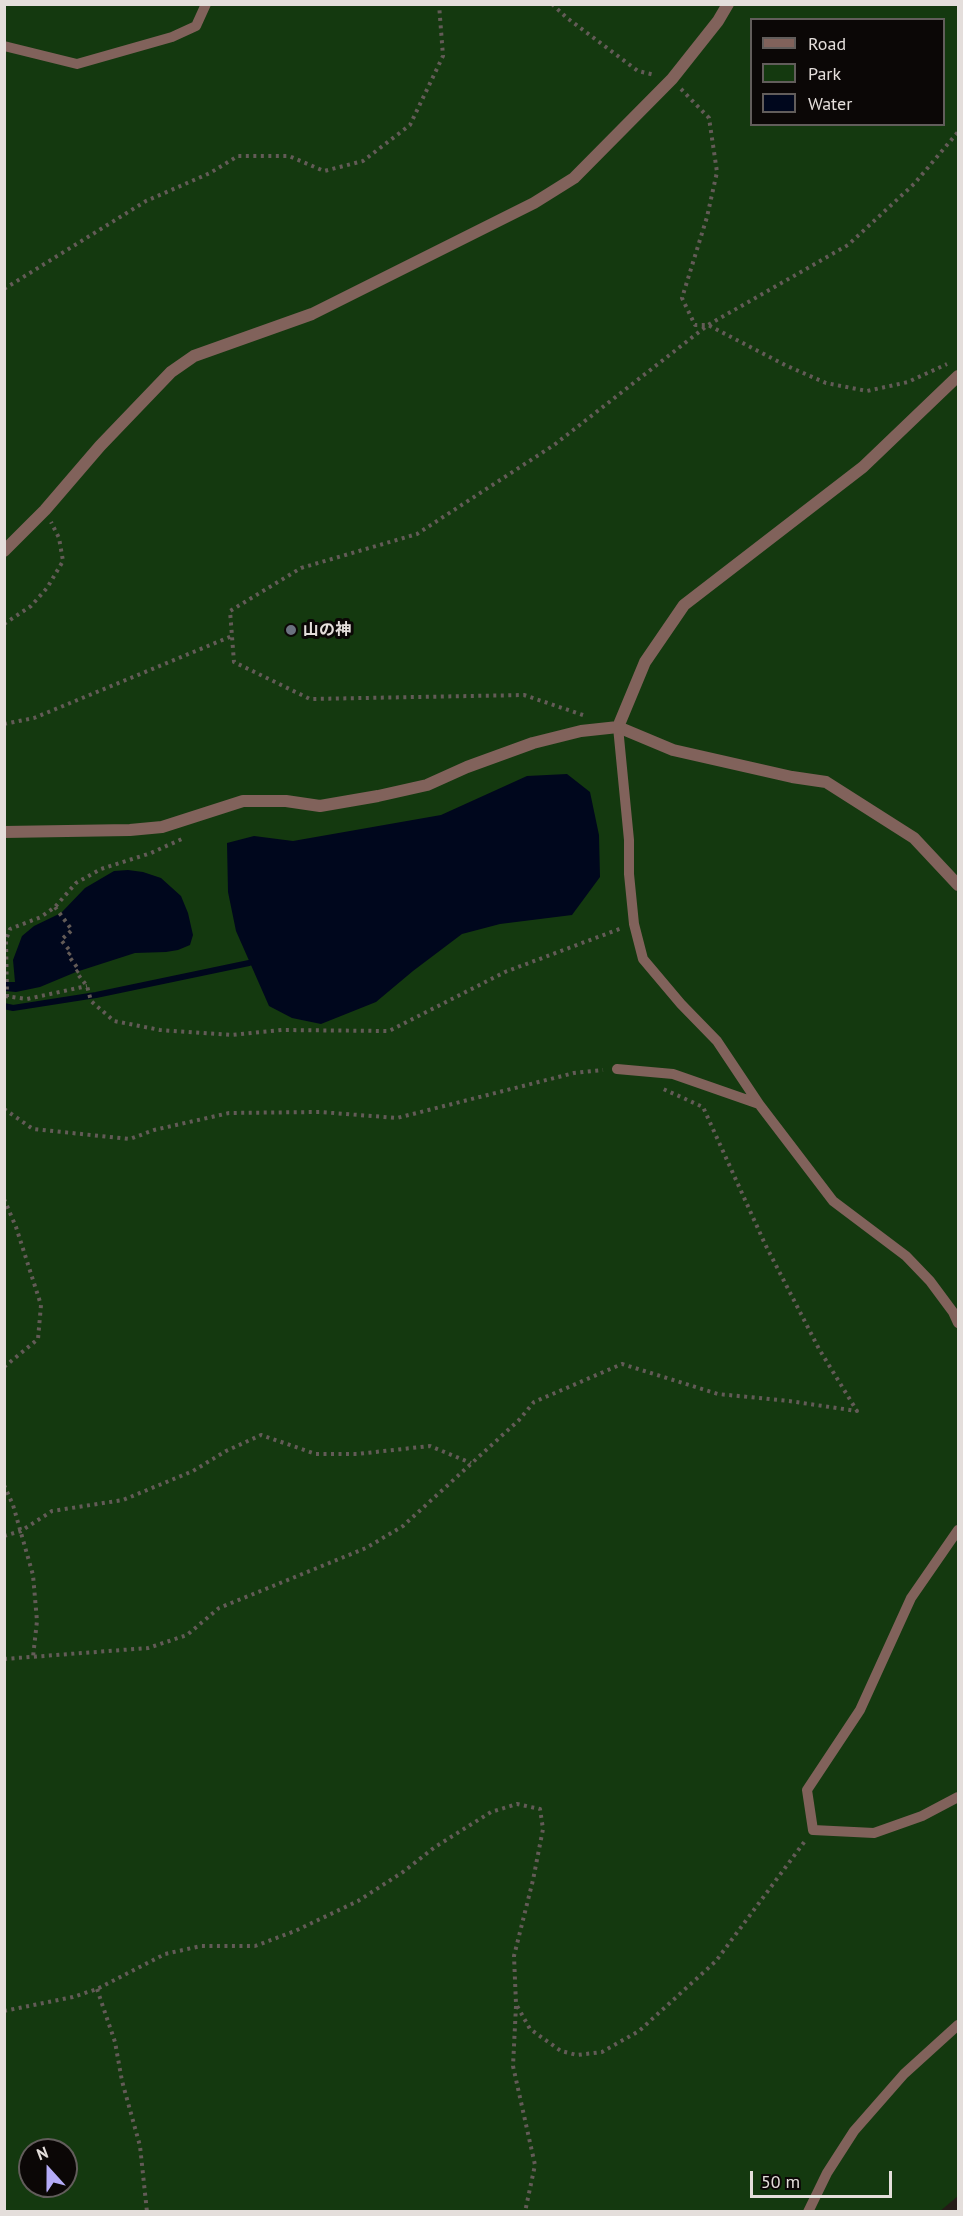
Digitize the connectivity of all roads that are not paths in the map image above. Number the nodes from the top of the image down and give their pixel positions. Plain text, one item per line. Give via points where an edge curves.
1 (206, 4) edge
2 (728, 4) edge
3 (4, 46) edge
4 (958, 376) edge
5 (4, 551) edge
6 (618, 727) junction
7 (4, 832) edge
8 (958, 885) edge
9 (616, 1069) road end
10 (759, 1104) junction
11 (958, 1323) edge
12 (958, 1530) edge
13 (958, 1797) edge
14 (958, 2025) edge
15 (808, 2211) edge

1 - 3 lane via 196,26 172,37 77,64
2 - 5 street via 672,79 574,178 534,203 312,314 194,356 171,372
4 - 6 street via 863,466 684,605 645,662
6 - 7 street via 533,743 427,785 332,804 243,801 162,827
6 - 8 street via 673,750 826,782 914,838
6 - 10 lane via 634,924 643,959 717,1041
9 - 10 lane via 673,1074
10 - 11 lane via 833,1201 906,1256 930,1281
12 - 13 lane via 911,1599 860,1710 807,1790 813,1830 874,1833 922,1816
14 - 15 lane via 904,2074 854,2131

